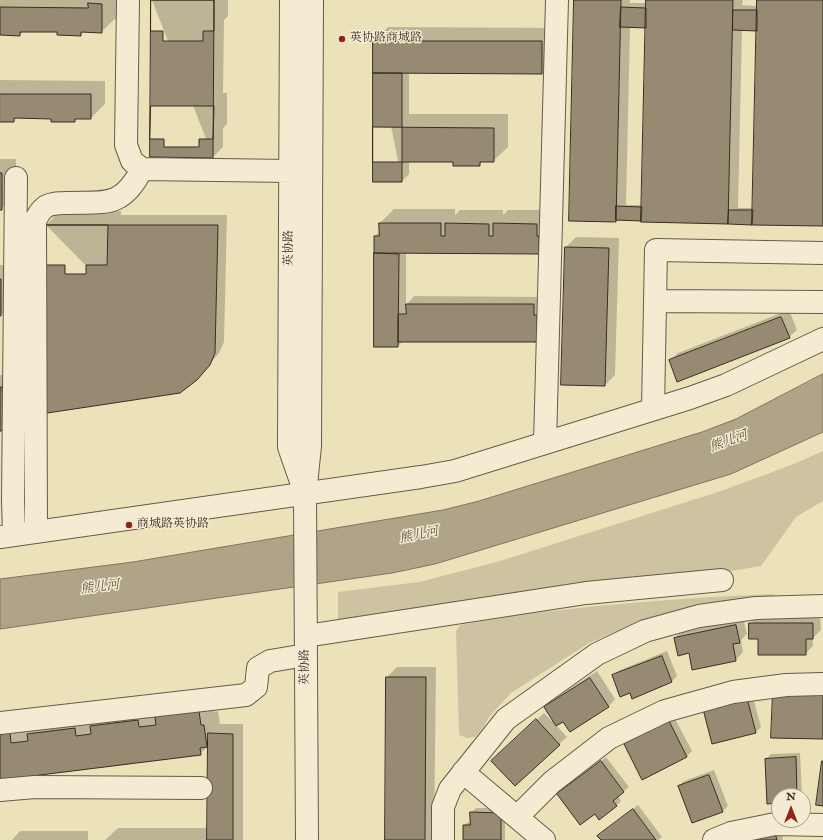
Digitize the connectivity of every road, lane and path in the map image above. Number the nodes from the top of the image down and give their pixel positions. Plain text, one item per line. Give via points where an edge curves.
1 (128, 0) edge
2 (291, 0) edge
3 (312, 0) edge
4 (557, 0) edge
5 (142, 169) junction
6 (290, 171) junction
7 (16, 178) dead end
8 (8, 225) edge
9 (823, 253) edge
10 (655, 301) junction
11 (823, 302) edge
12 (823, 339) edge
13 (7, 353) edge
14 (653, 409) junction
15 (545, 443) junction
16 (305, 504) junction
17 (36, 532) junction
18 (7, 536) edge
19 (722, 580) dead end
20 (823, 606) edge
21 (306, 646) junction
22 (823, 684) edge
23 (0, 723) edge
24 (463, 772) junction
25 (201, 788) dead end
26 (0, 790) edge
27 (517, 817) junction
28 (823, 825) edge
29 (307, 840) edge
30 (443, 840) edge
31 (544, 840) edge
32 (714, 840) edge

1 - 5 street via 126,145 132,161
2 - 6 street, 英协路
3 - 16 street, 英协路 via 310,446
4 - 15 street
5 - 6 street
5 - 17 street via 135,184 119,198 100,202 56,203 44,208 35,221
6 - 16 street, 英协路 via 289,447
7 - 8 street
8 - 13 street
9 - 10 street via 656,250
10 - 11 street
10 - 14 street
12 - 14 street via 726,384
13 - 18 street via 13,500
14 - 15 street
15 - 16 street via 455,471
16 - 17 street
16 - 21 street, 英协路
17 - 18 street
19 - 21 street via 586,594
20 - 24 street via 756,608 699,616 645,632 597,654 506,719
21 - 23 street via 258,668 256,688 246,695
21 - 29 street, 英协路
22 - 27 street via 786,685 733,692 665,711 609,738 552,782
24 - 27 street
24 - 30 street via 450,789 443,807
25 - 26 street via 35,787
27 - 31 street
28 - 32 street via 774,824 731,833

